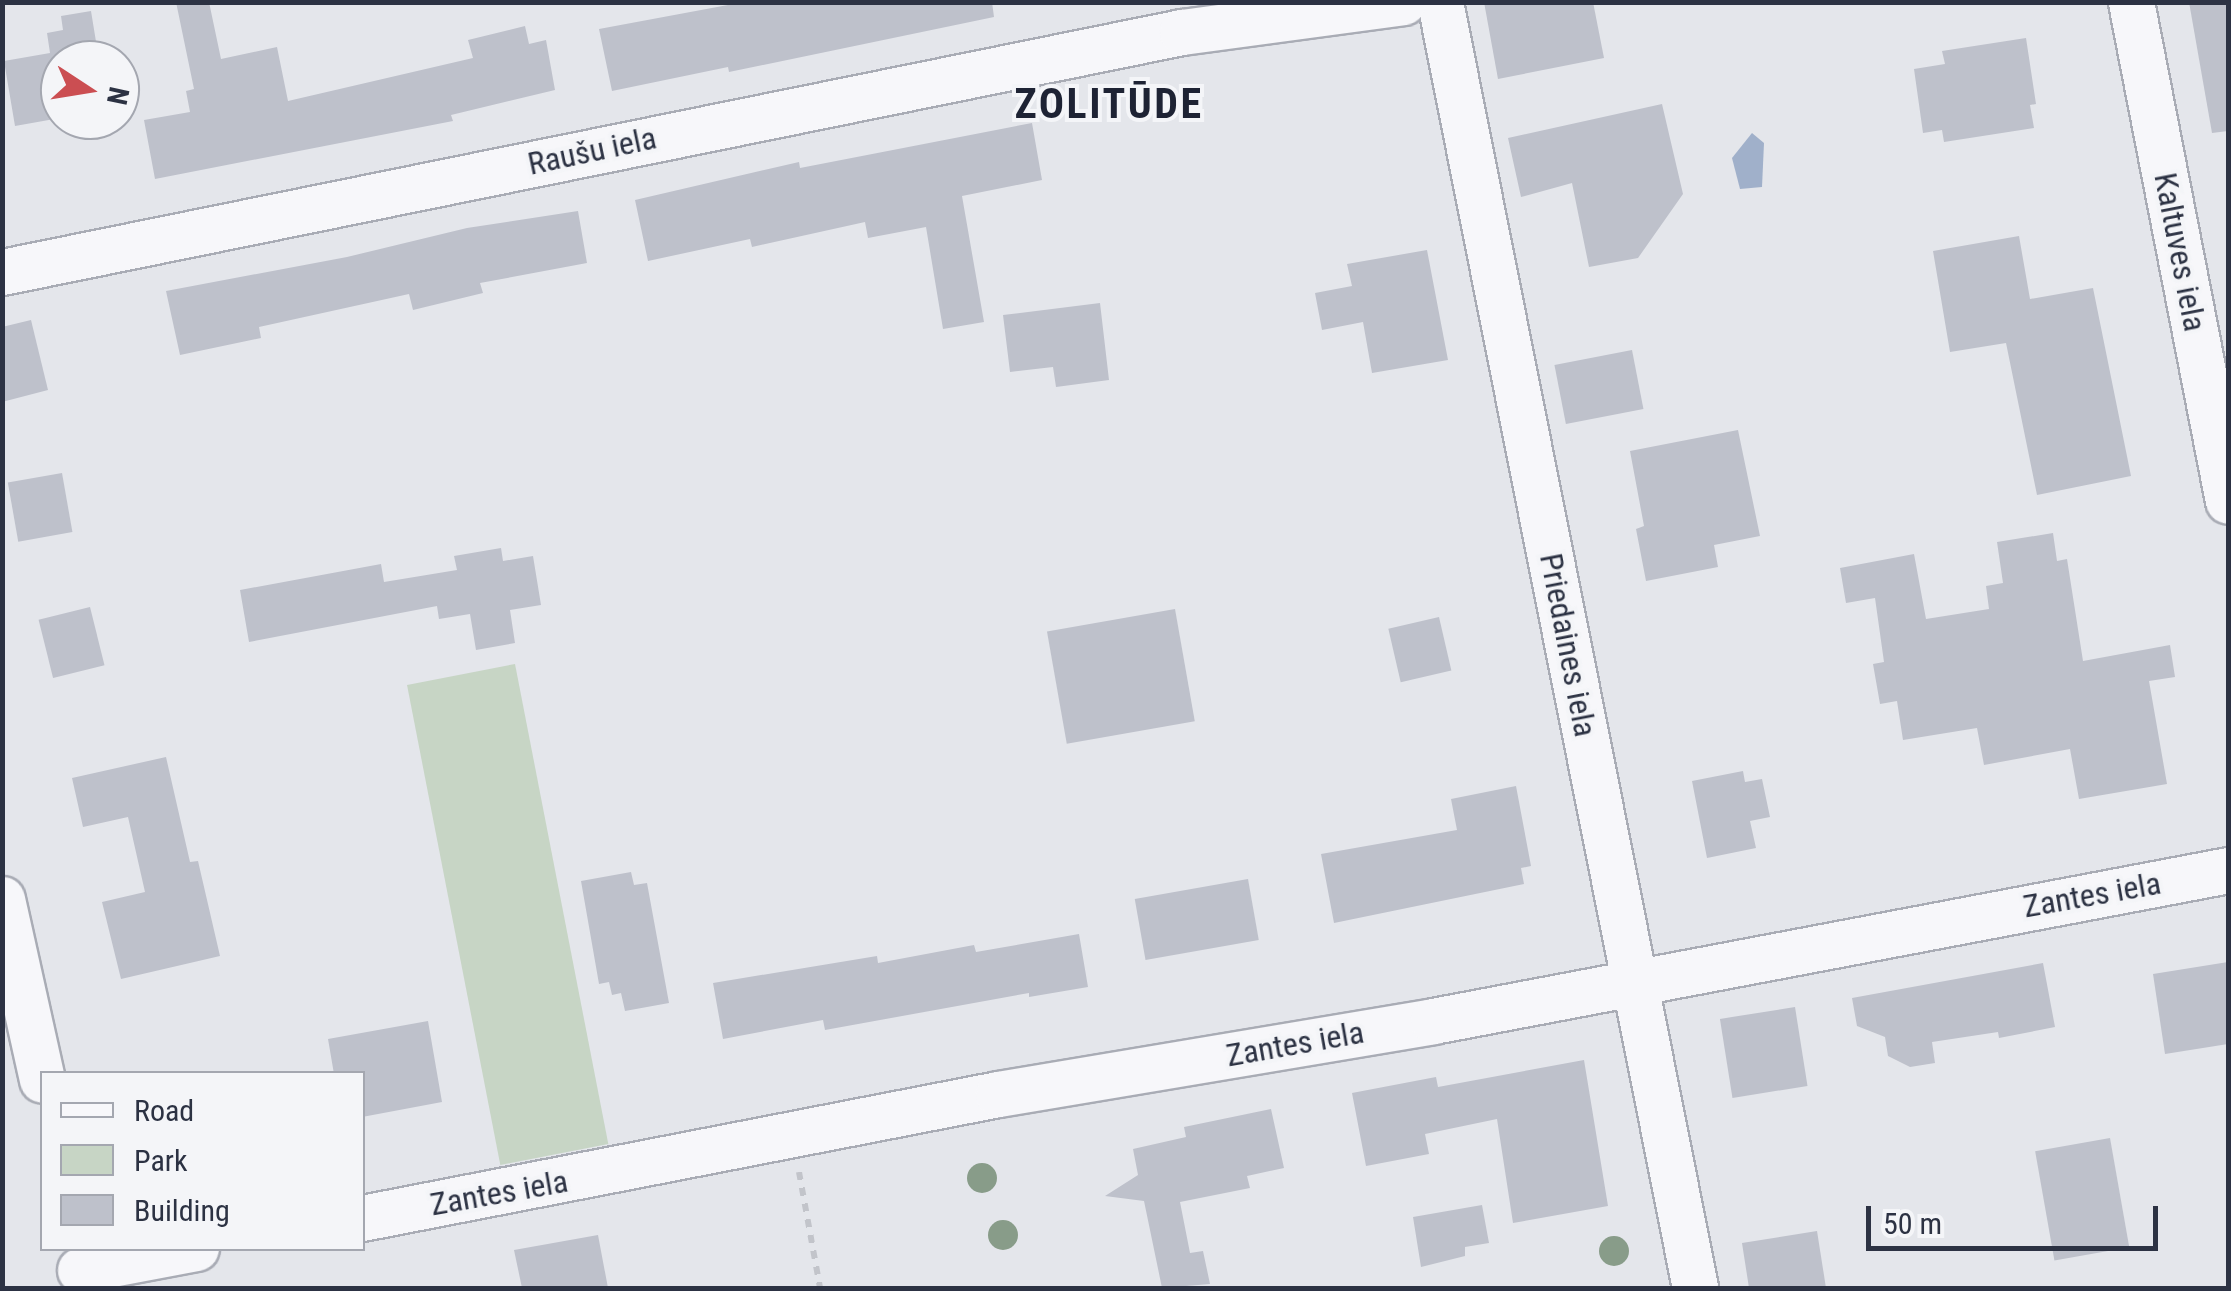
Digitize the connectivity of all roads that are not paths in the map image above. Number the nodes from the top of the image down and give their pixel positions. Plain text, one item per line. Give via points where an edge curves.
1 (1403, 2) edge
2 (1440, 2) edge
3 (2130, 2) edge
4 (1179, 17) edge
5 (2, 272) edge
6 (2228, 501) edge
7 (2228, 870) edge
8 (2, 899) edge
9 (1636, 979) junction
10 (40, 1071) edge
11 (365, 1217) edge
12 (179, 1251) edge
13 (77, 1269) edge
14 (1695, 1288) edge

1 - 4 street, Raušu iela
2 - 9 street, Priedaines iela
3 - 6 street, Kaltuves iela
4 - 5 street, Raušu iela
7 - 9 street, Zantes iela
8 - 10 street
9 - 11 street, Zantes iela
9 - 14 street, Priedaines iela
12 - 13 street

